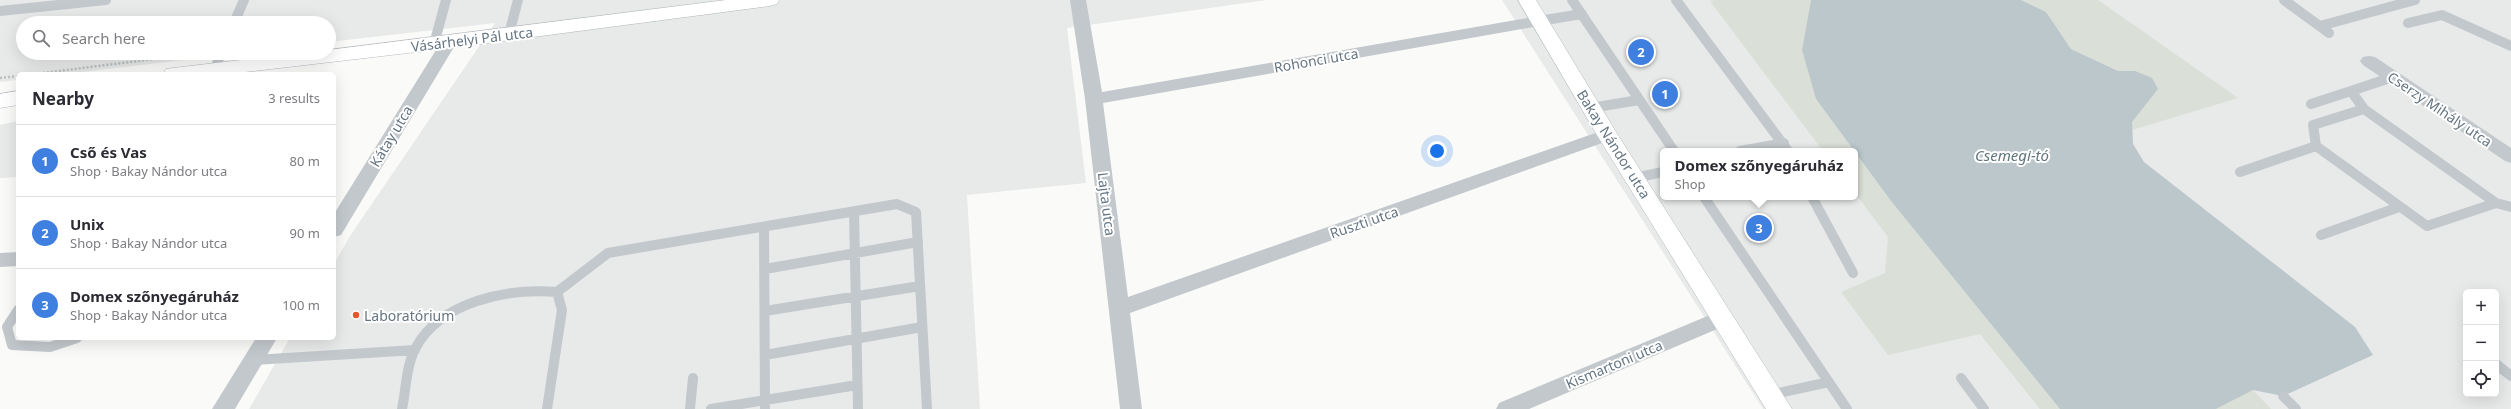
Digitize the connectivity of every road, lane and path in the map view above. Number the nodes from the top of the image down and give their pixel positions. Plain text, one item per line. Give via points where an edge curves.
1 (106, 0) edge
2 (244, 0) edge
3 (446, 0) edge
4 (518, 0) edge
5 (770, 0) edge
6 (1078, 0) edge
7 (1527, 0) edge
8 (1572, 0) edge
9 (1676, 0) edge
10 (2284, 0) edge
11 (2415, 0) edge
12 (714, 4) edge
13 (0, 11) edge
14 (1582, 14) junction
15 (237, 16) edge
16 (1539, 21) junction
17 (2408, 23) dead end
18 (2320, 26) junction
19 (2329, 33) dead end
20 (509, 34) junction
21 (441, 43) junction
22 (2511, 46) edge
23 (336, 57) edge
24 (314, 60) edge
25 (218, 61) edge
26 (2369, 61) dead end
27 (169, 66) edge
28 (240, 70) edge
29 (68, 72) edge
30 (16, 76) edge
31 (2393, 77) junction
32 (0, 78) edge
33 (2351, 91) junction
34 (16, 98) edge
35 (1094, 99) junction
36 (1639, 100) junction
37 (0, 101) edge
38 (2311, 104) dead end
39 (1591, 108) junction
40 (2364, 109) junction
41 (1607, 135) junction
42 (2316, 146) junction
43 (1786, 147) edge
44 (1672, 148) edge
45 (1774, 148) edge
46 (2511, 157) edge
47 (2240, 172) dead end
48 (1660, 173) edge
49 (1634, 178) junction
50 (1706, 200) edge
51 (1814, 200) edge
52 (2496, 202) junction
53 (2400, 206) junction
54 (2511, 207) edge
55 (854, 212) junction
56 (336, 227) edge
57 (764, 227) junction
58 (2321, 235) dead end
59 (918, 242) junction
60 (855, 253) junction
61 (16, 259) edge
62 (0, 260) edge
63 (765, 269) junction
64 (1853, 273) dead end
65 (920, 286) junction
66 (557, 292) junction
67 (856, 296) junction
68 (1120, 308) junction
69 (765, 311) junction
70 (16, 313) edge
71 (1722, 318) junction
72 (922, 327) junction
73 (857, 339) junction
74 (71, 340) edge
75 (266, 340) edge
76 (415, 350) junction
77 (764, 355) junction
78 (254, 360) junction
79 (2499, 366) edge
80 (2511, 376) edge
81 (693, 378) dead end
82 (1961, 378) dead end
83 (1829, 382) junction
84 (858, 385) junction
85 (2283, 396) dead end
86 (1774, 402) edge
87 (765, 405) edge
88 (223, 409) edge
89 (402, 409) edge
90 (548, 409) edge
91 (690, 409) edge
92 (711, 409) edge
93 (858, 409) edge
94 (927, 409) edge
95 (1130, 409) edge
96 (1507, 409) edge
97 (1847, 409) edge
98 (1984, 409) edge
99 (2296, 409) edge

1 - 13 lane
2 - 15 lane
3 - 21 lane
4 - 20 lane
5 - 12 main road, Vásárhelyi Pál utca
6 - 35 street, Lajta utca
7 - 16 main road, Bakay Nándor utca
8 - 14 lane
9 - 43 lane
10 - 18 lane
11 - 18 lane
12 - 20 main road, Vásárhelyi Pál utca
14 - 16 lane
14 - 36 lane
16 - 35 street, Rohonci utca
16 - 39 main road, Bakay Nándor utca
17 - 22 lane via 2442,15
18 - 19 lane
20 - 21 main road, Vásárhelyi Pál utca
21 - 23 main road, Vásárhelyi Pál utca
21 - 56 street, Kátay utca
24 - 28 main road, Vásárhelyi Pál utca
25 - 27 main road, Vásárhelyi Pál utca
25 - 28 main road, Vásárhelyi Pál utca
26 - 31 street, Cserzy Mihály utca
27 - 29 path
30 - 32 path
31 - 33 lane
31 - 46 street, Cserzy Mihály utca
33 - 38 lane
33 - 40 lane
34 - 37 main road
35 - 68 street, Lajta utca
36 - 39 lane
36 - 44 lane
39 - 41 main road, Bakay Nándor utca
40 - 42 lane via 2313,125
40 - 52 lane
41 - 49 main road, Bakay Nándor utca
41 - 68 street, Ruszti utca
42 - 47 lane
42 - 53 lane
43 - 45 lane
48 - 49 lane
49 - 71 main road, Bakay Nándor utca
50 - 83 lane
51 - 64 lane
52 - 53 lane via 2427,226
52 - 54 lane
53 - 58 lane
55 - 57 lane
55 - 59 lane via 897,204 916,212
55 - 60 lane
57 - 63 lane
57 - 66 lane via 608,253
59 - 60 lane
59 - 65 lane
60 - 63 lane
60 - 67 lane
61 - 62 street
63 - 69 lane
65 - 67 lane
65 - 72 lane
66 - 76 lane via 537,289 484,298 444,317
66 - 90 lane via 562,310
67 - 69 lane
67 - 73 lane
68 - 95 street, Lajta utca
69 - 77 lane
70 - 74 lane via 7,327 12,345 50,347
71 - 86 main road, Bakay Nándor utca
71 - 96 street, Kismartoni utca
72 - 73 lane
72 - 94 lane
73 - 77 lane
73 - 84 lane
75 - 78 street
76 - 78 lane
76 - 89 lane
77 - 87 lane
78 - 88 street
79 - 80 lane
81 - 91 lane
82 - 98 lane
83 - 86 lane
83 - 97 lane
84 - 87 lane
84 - 93 lane
85 - 99 lane
87 - 92 lane

